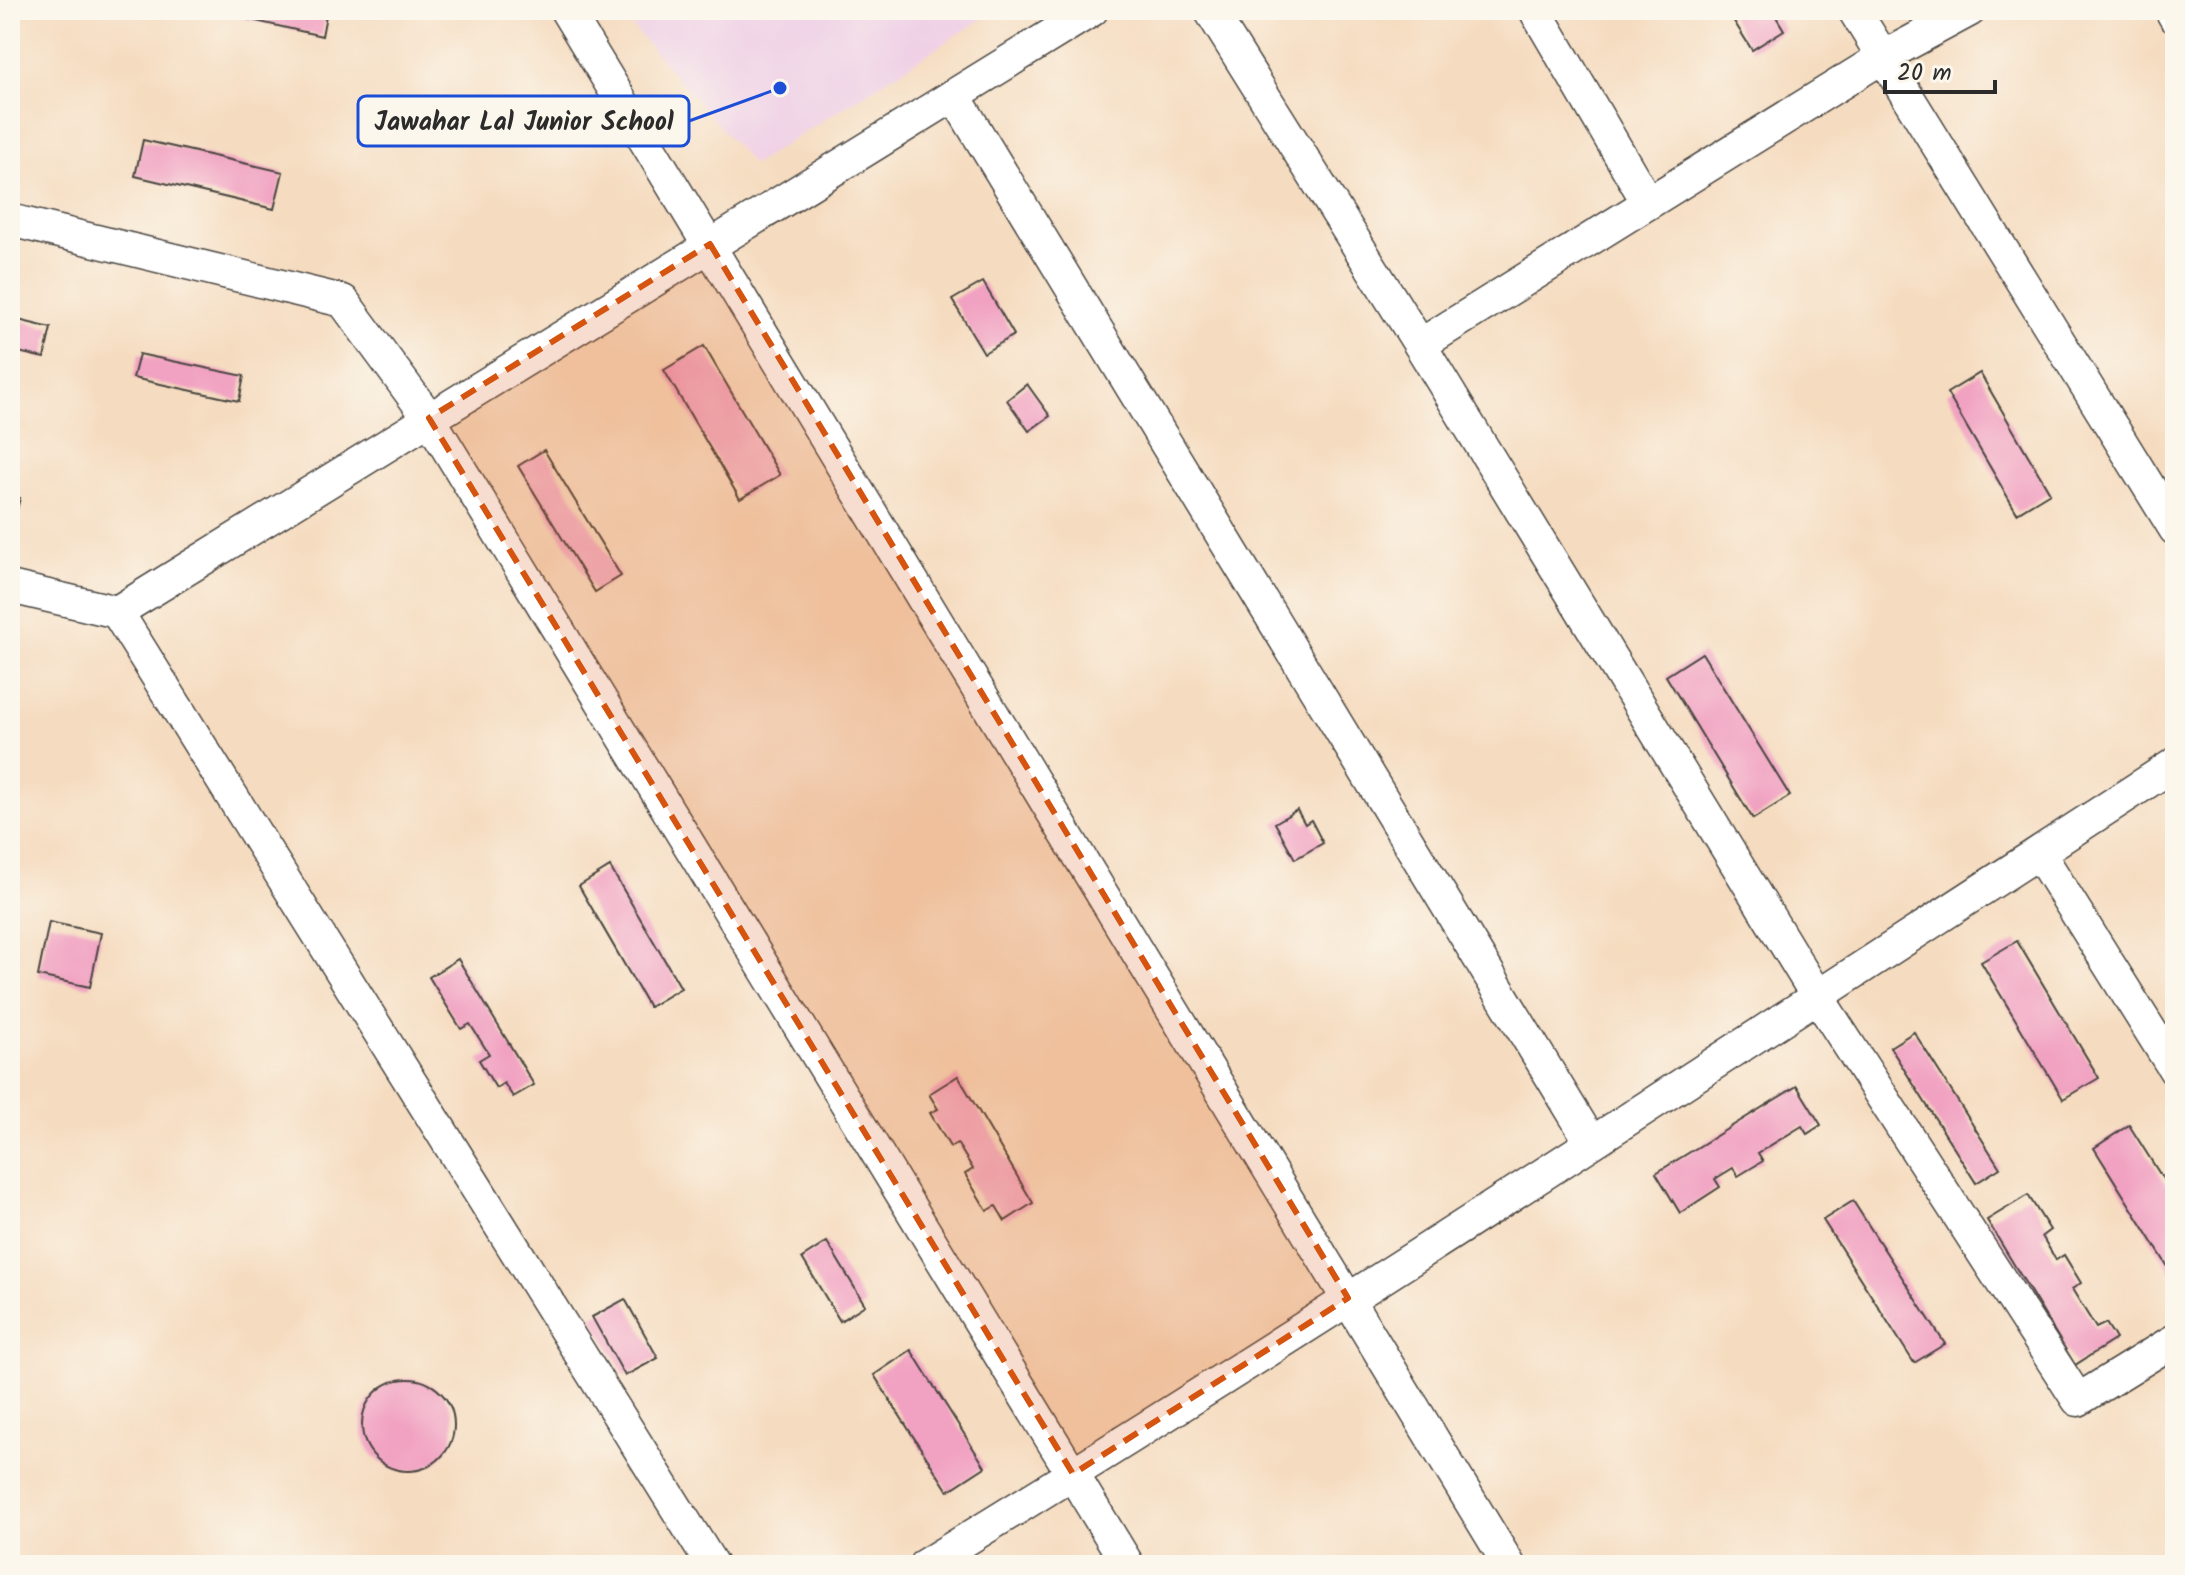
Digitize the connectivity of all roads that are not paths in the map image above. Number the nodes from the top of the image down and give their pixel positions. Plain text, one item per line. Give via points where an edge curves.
1 (566, 10) edge
2 (1092, 10) edge
3 (1210, 10) edge
4 (1535, 10) edge
5 (1854, 10) edge
6 (1970, 10) edge
7 (2171, 10) edge
8 (2175, 17) edge
9 (1883, 57) junction
10 (954, 95) junction
11 (1648, 203) junction
12 (10, 220) edge
13 (710, 244) junction
14 (1420, 345) junction
15 (429, 418) junction
16 (2175, 529) edge
17 (10, 587) edge
18 (117, 612) junction
19 (2174, 766) edge
20 (2039, 853) junction
21 (1817, 996) junction
22 (2175, 1070) edge
23 (1591, 1142) junction
24 (1348, 1298) junction
25 (2175, 1340) edge
26 (1073, 1474) junction
27 (712, 1565) edge
28 (925, 1565) edge
29 (1128, 1565) edge
30 (1509, 1565) edge

1 - 13 street
2 - 10 street
3 - 14 street
4 - 11 street
5 - 9 street
6 - 9 street
7 - 8 street
9 - 11 street
9 - 16 street
10 - 13 street
10 - 23 street
11 - 14 street
12 - 15 street via 343,301
13 - 15 street
13 - 24 street
14 - 21 street
15 - 18 street
15 - 26 street
17 - 18 street
18 - 27 street
19 - 20 street
20 - 21 street
20 - 22 street
21 - 23 street
21 - 25 street via 2078,1400
23 - 24 street
24 - 26 street
24 - 30 street
26 - 28 street
26 - 29 street

